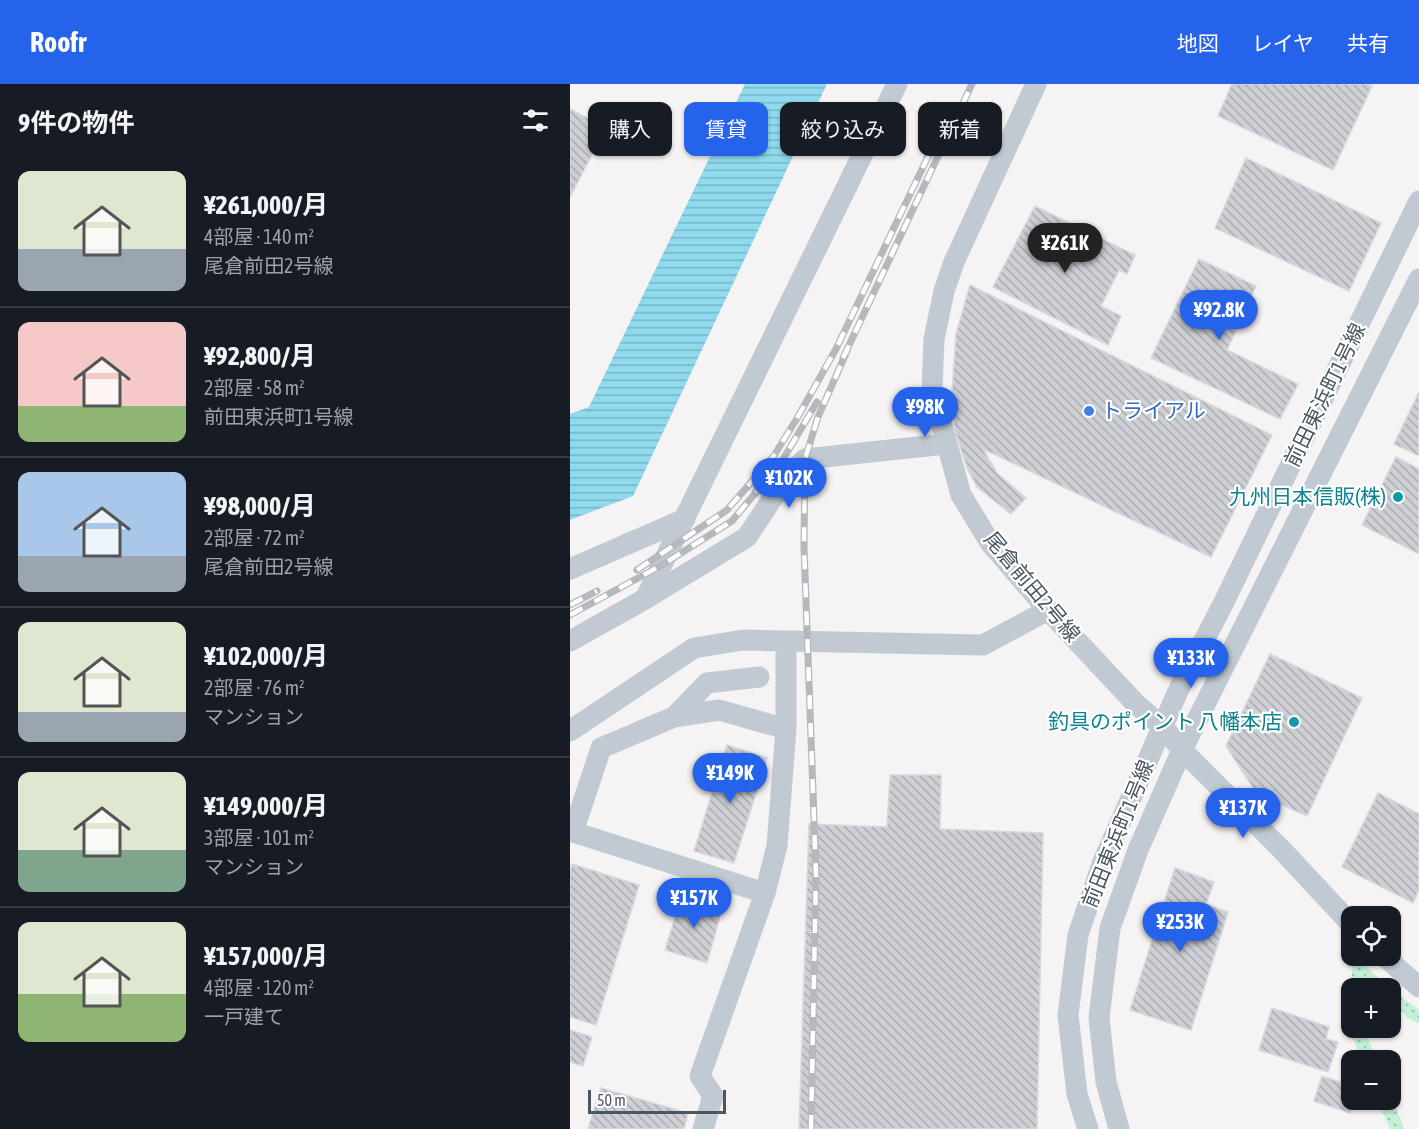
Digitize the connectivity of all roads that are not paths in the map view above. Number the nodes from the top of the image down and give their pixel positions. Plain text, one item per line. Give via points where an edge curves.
1 (897, 84) edge
2 (1036, 84) edge
3 (1417, 212) edge
4 (1419, 279) edge
5 (946, 444) junction
6 (685, 519) junction
7 (570, 569) edge
8 (645, 599) junction
9 (1048, 610) junction
10 (570, 642) edge
11 (786, 642) junction
12 (759, 677) dead end
13 (674, 717) junction
14 (1162, 727) junction
15 (786, 729) junction
16 (570, 731) edge
17 (1182, 750) junction
18 (572, 832) edge
19 (765, 893) junction
20 (1341, 913) edge
21 (1395, 966) edge
22 (1419, 987) edge
23 (703, 1129) edge
24 (1088, 1129) edge
25 (1119, 1129) edge

1 - 6 street
2 - 5 street, 尾倉前田2号線 via 944,291 934,339 932,389
3 - 14 street, 前田東浜町1号線
4 - 17 street, 前田東浜町1号線
5 - 8 street via 805,459 784,480 747,537
5 - 9 street, 尾倉前田2号線 via 961,495 991,544
6 - 7 street
6 - 8 street
8 - 10 street
9 - 11 street via 983,645
9 - 14 street, 尾倉前田2号線
11 - 15 street
11 - 16 street via 743,640 693,648
12 - 13 street via 707,683
13 - 15 street via 719,710
13 - 18 street via 601,748
14 - 17 street, 尾倉前田2号線
14 - 24 street, 前田東浜町1号線 via 1102,864 1078,935 1068,1016 1077,1094
15 - 19 street via 777,846
17 - 20 street, 尾倉前田2号線
17 - 25 street, 前田東浜町1号線 via 1138,850 1110,928 1099,1018 1106,1082
18 - 19 street
19 - 23 street via 700,1076 713,1096
21 - 22 street

